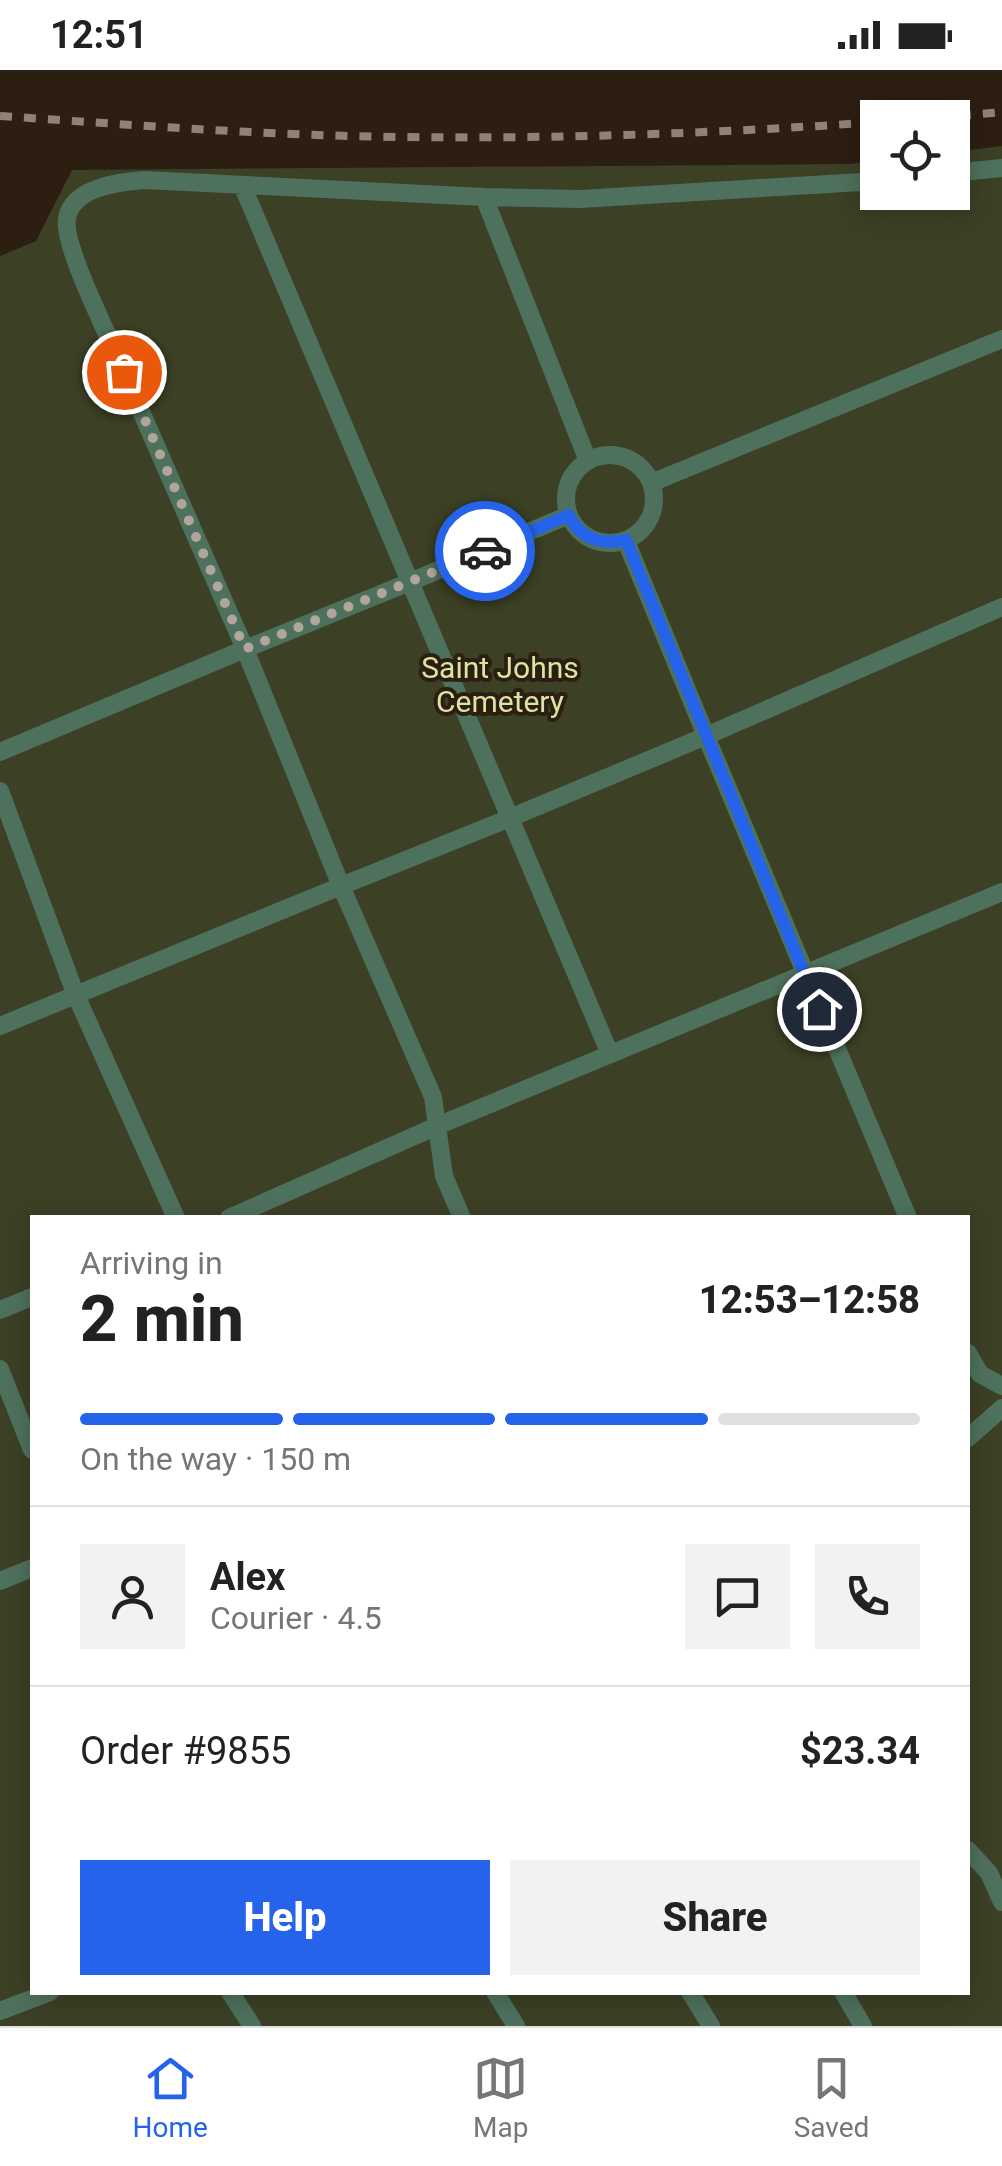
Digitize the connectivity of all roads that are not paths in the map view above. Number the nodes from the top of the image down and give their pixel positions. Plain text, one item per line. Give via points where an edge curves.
1 (1002, 168) edge
2 (970, 171) edge
3 (860, 181) edge
4 (243, 187) junction
5 (484, 197) junction
6 (1002, 339) edge
7 (588, 461) junction
8 (651, 483) junction
9 (569, 515) junction
10 (626, 540) junction
11 (410, 582) junction
12 (1002, 607) edge
13 (245, 649) junction
14 (706, 736) junction
15 (0, 752) edge
16 (0, 791) edge
17 (510, 818) junction
18 (341, 886) junction
19 (1002, 892) edge
20 (804, 974) junction
21 (75, 993) junction
22 (0, 1026) edge
23 (610, 1054) junction
24 (437, 1126) junction
25 (175, 1215) edge
26 (236, 1215) edge
27 (461, 1215) edge
28 (907, 1215) edge
29 (30, 1298) edge
30 (0, 1310) edge
31 (970, 1356) edge
32 (0, 1369) edge
33 (1002, 1386) edge
34 (1002, 1408) edge
35 (970, 1436) edge
36 (30, 1445) edge
37 (30, 1569) edge
38 (0, 1581) edge
39 (970, 1852) edge
40 (1002, 1902) edge
41 (42, 1995) edge
42 (232, 1995) edge
43 (498, 1995) edge
44 (692, 1995) edge
45 (845, 1995) edge
46 (0, 2011) edge
47 (252, 2026) edge
48 (516, 2026) edge
49 (711, 2026) edge
50 (863, 2026) edge

1 - 2 lane
3 - 5 lane via 580,199
4 - 5 lane
4 - 11 lane
4 - 13 lane via 110,183 79,199 67,215 66,233
5 - 7 lane
6 - 8 lane
7 - 8 lane via 628,459
7 - 9 lane via 568,487
8 - 10 lane via 650,516
9 - 10 lane via 599,542
9 - 11 lane
10 - 14 lane
11 - 13 lane
11 - 17 lane
12 - 14 lane
13 - 15 lane
13 - 18 lane
14 - 17 lane
14 - 20 lane
16 - 21 lane
17 - 18 lane
17 - 23 lane
18 - 21 lane
18 - 24 lane via 433,1097
19 - 20 lane
20 - 23 lane
20 - 28 lane
21 - 22 lane
21 - 25 lane
23 - 24 lane
24 - 26 lane
24 - 27 lane via 444,1176
29 - 30 lane
31 - 33 lane via 980,1374
32 - 36 lane
34 - 35 lane
37 - 38 lane
39 - 40 lane
41 - 46 lane
42 - 47 lane
43 - 48 lane
44 - 49 lane
45 - 50 lane

